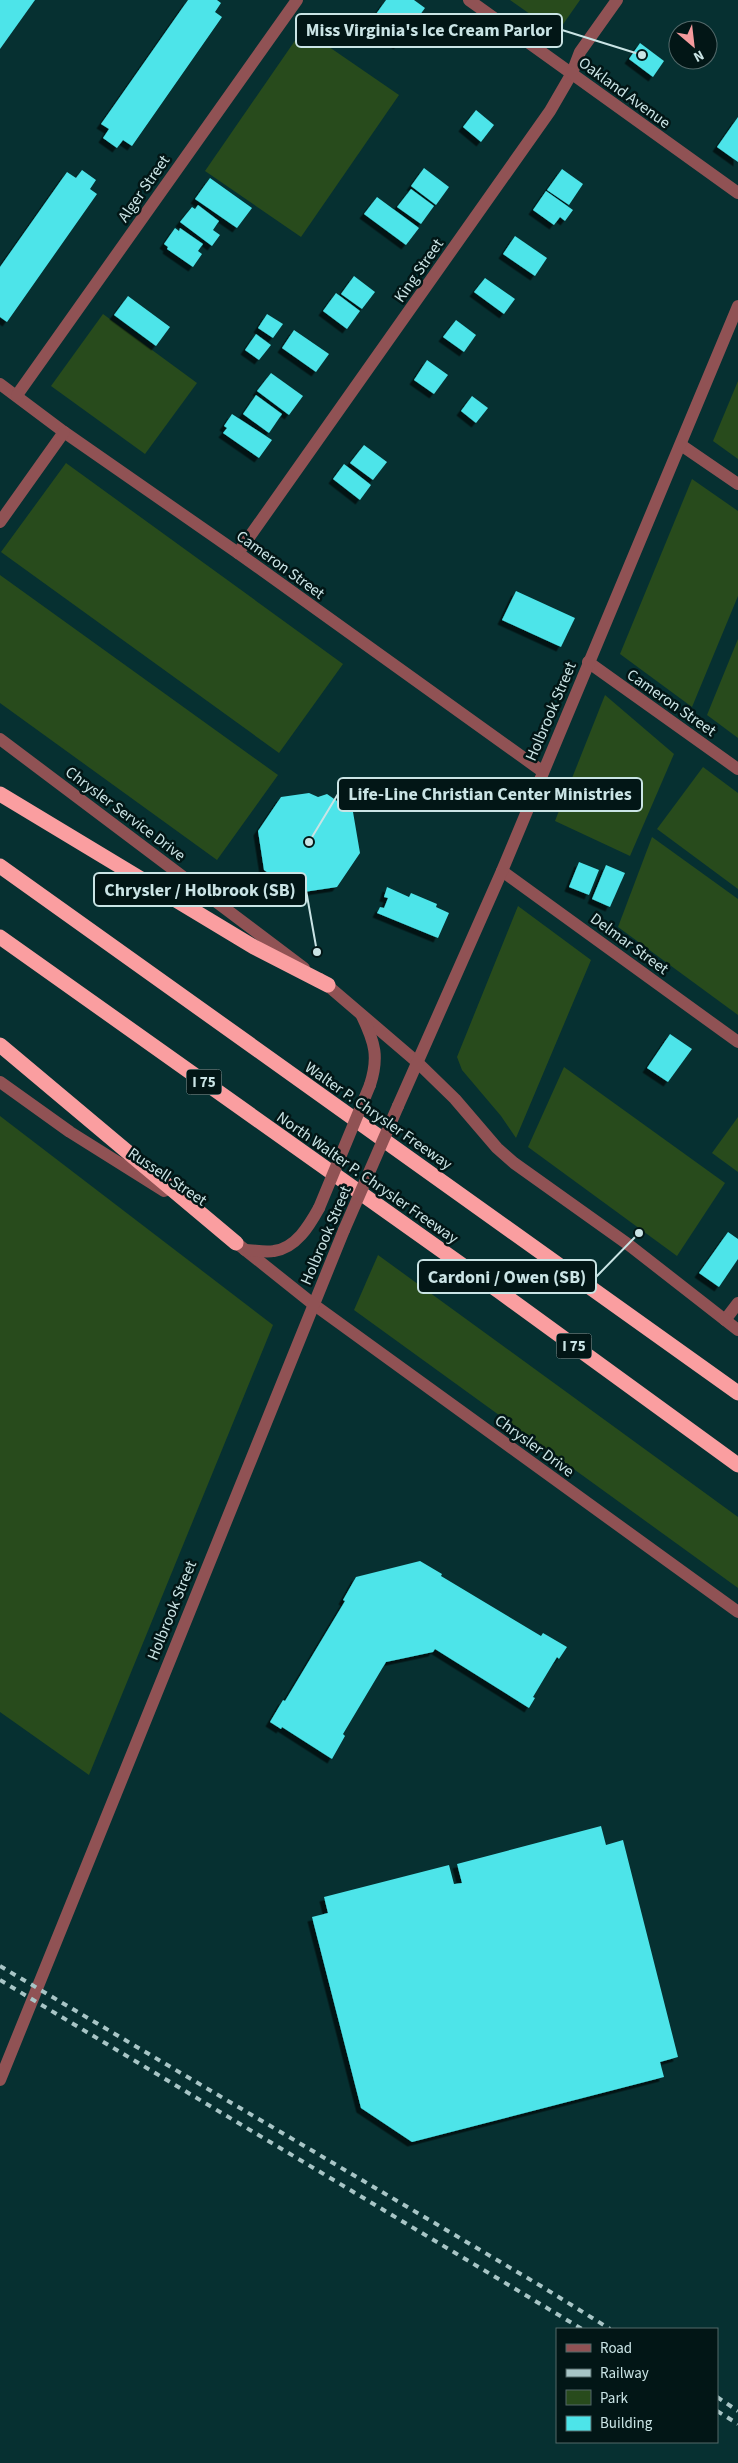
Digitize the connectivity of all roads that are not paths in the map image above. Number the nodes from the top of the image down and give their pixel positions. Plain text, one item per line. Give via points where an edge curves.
1 (297, 0) edge
2 (469, 0) edge
3 (617, 0) edge
4 (572, 73) junction
5 (738, 193) edge
6 (738, 306) edge
7 (0, 384) edge
8 (17, 395) junction
9 (64, 432) junction
10 (681, 444) junction
11 (738, 484) edge
12 (0, 522) edge
13 (238, 553) junction
14 (588, 662) junction
15 (0, 739) edge
16 (738, 769) edge
17 (542, 771) junction
18 (0, 794) edge
19 (0, 866) edge
20 (502, 871) junction
21 (0, 937) edge
22 (332, 988) junction
23 (359, 1011) junction
24 (738, 1042) edge
25 (0, 1045) edge
26 (417, 1062) junction
27 (0, 1082) edge
28 (241, 1246) junction
29 (738, 1303) edge
30 (313, 1304) junction
31 (725, 1320) junction
32 (738, 1330) edge
33 (738, 1392) edge
34 (738, 1465) edge
35 (738, 1612) edge
36 (0, 2080) edge

1 - 8 street, Alger Street
2 - 4 street, Oakland Avenue
3 - 4 street, King Street via 580,52
4 - 5 street, Oakland Avenue
4 - 13 street, King Street via 544,119
6 - 10 street, Holbrook Street
7 - 8 street, Cameron Street
8 - 9 street, Cameron Street
9 - 12 street
9 - 13 street, Cameron Street
10 - 11 street
10 - 14 street, Holbrook Street
13 - 17 street, Cameron Street
14 - 16 street, Cameron Street
14 - 17 street, Holbrook Street
15 - 22 street, Chrysler Service Drive
17 - 20 street, Holbrook Street
18 - 22 highway via 254,947
19 - 33 highway, Walter P. Chrysler Freeway
20 - 24 street, Delmar Street
20 - 26 street, Holbrook Street
21 - 34 highway, North Walter P. Chrysler Freeway / I 75
22 - 23 street, Chrysler Service Drive
23 - 26 street, Chrysler Service Drive
23 - 28 street, bridge via 368,1029 376,1066 319,1208 308,1228 296,1240 275,1252
25 - 28 highway
26 - 30 street, Holbrook Street, bridge
26 - 31 street via 514,1163 629,1245
27 - 28 street, Russell Street via 70,1132 155,1184
28 - 30 street, Russell Street
29 - 31 street
30 - 35 street, Chrysler Drive
30 - 36 street, Holbrook Street
31 - 32 street

